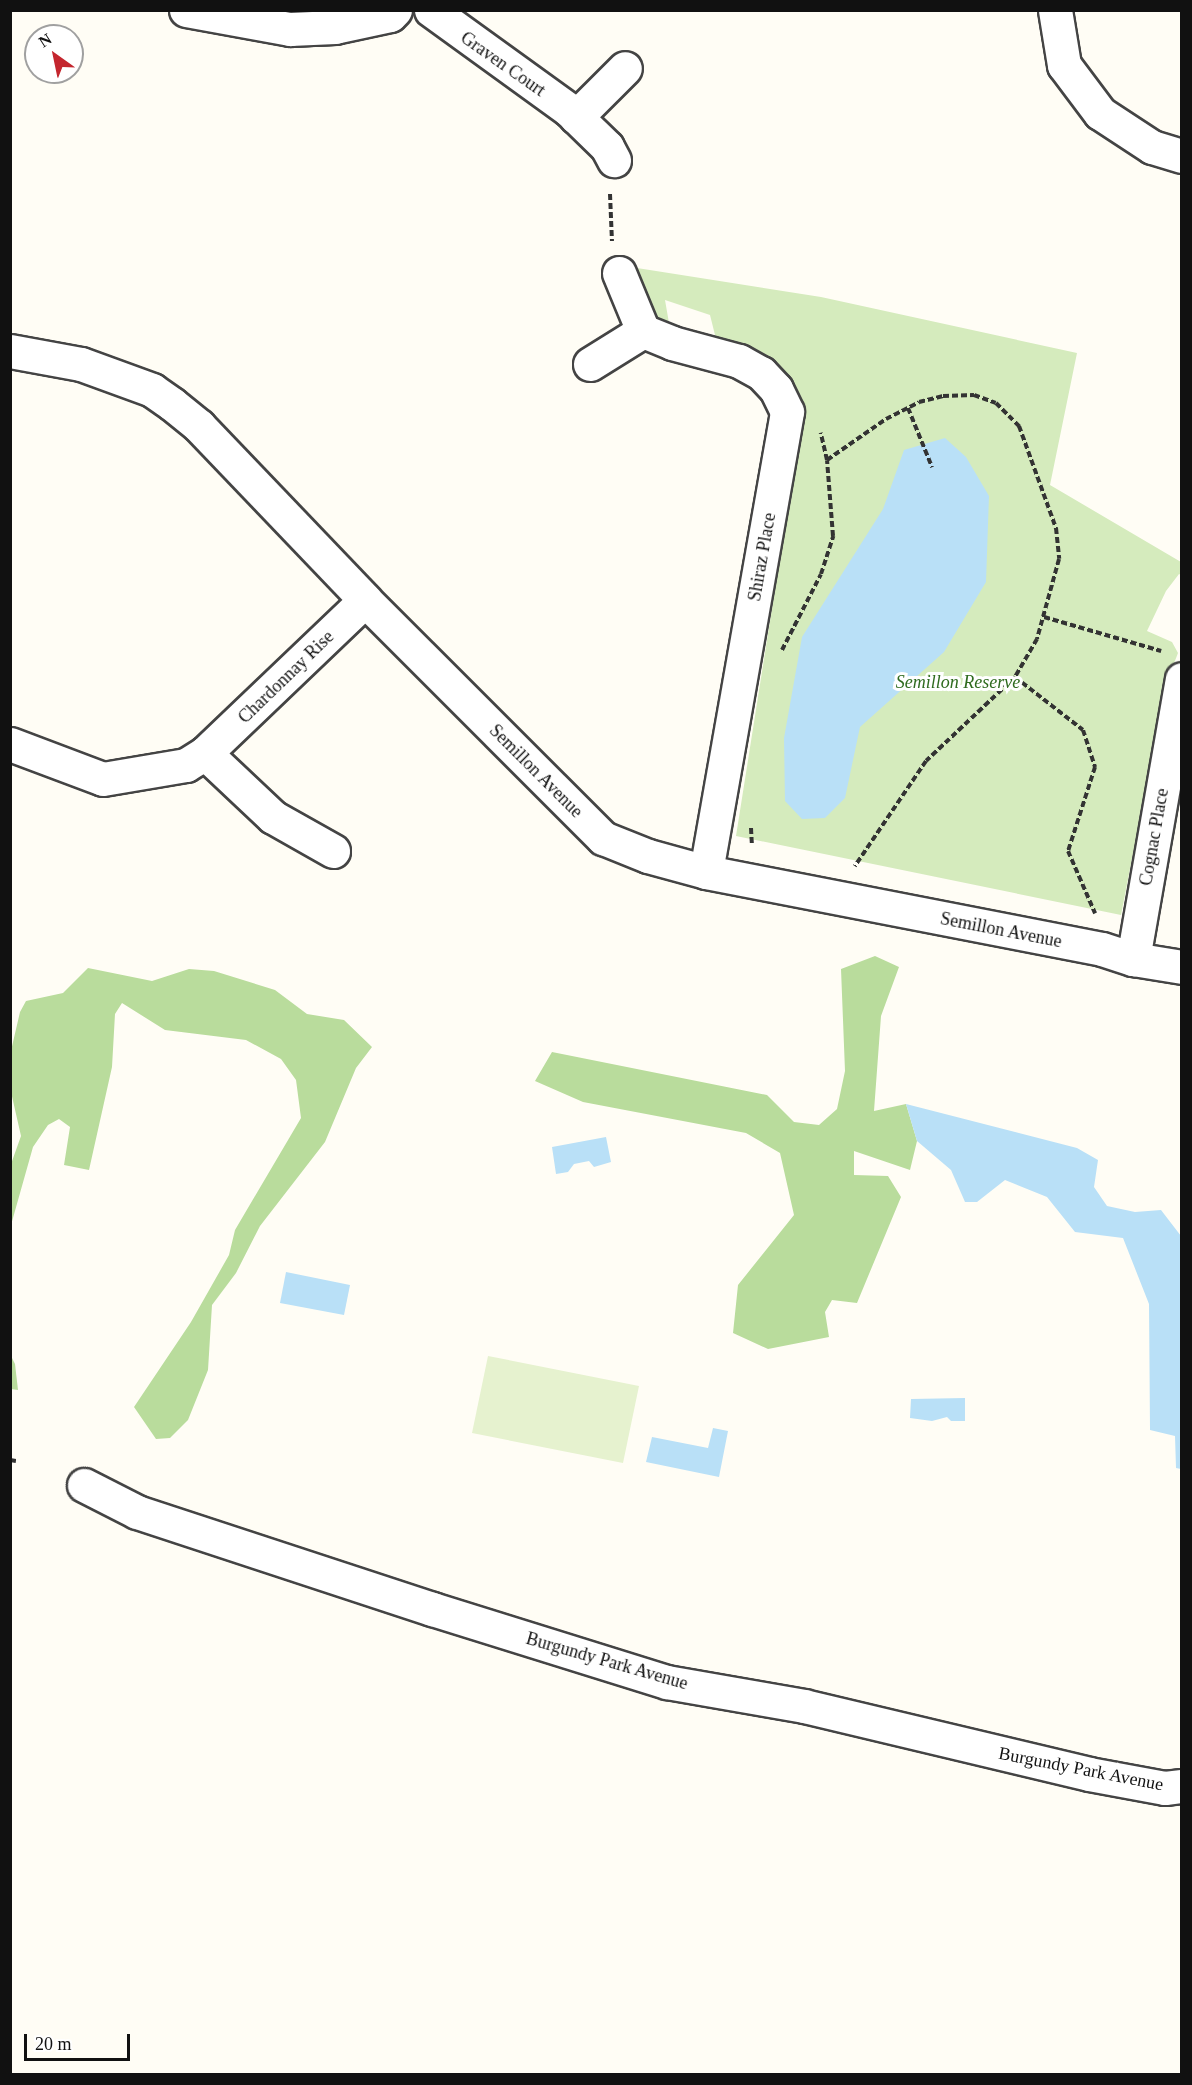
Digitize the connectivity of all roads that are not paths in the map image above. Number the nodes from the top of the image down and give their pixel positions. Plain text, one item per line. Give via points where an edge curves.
1 (186, 10) edge
2 (395, 10) edge
3 (431, 10) edge
4 (1055, 10) edge
5 (625, 68) dead end
6 (576, 117) junction
7 (1182, 156) edge
8 (612, 176) road end
9 (619, 273) road end
10 (643, 331) junction
11 (10, 351) edge
12 (590, 364) dead end
13 (365, 600) junction
14 (1173, 666) edge
15 (10, 744) edge
16 (205, 753) junction
17 (333, 851) dead end
18 (706, 872) junction
19 (1132, 959) junction
20 (1182, 967) edge
21 (84, 1485) dead end
22 (1182, 1786) edge

1 - 2 street via 291,29 335,27 390,15
3 - 6 street, Graven Court
4 - 7 street via 1064,65 1100,114 1152,147
5 - 6 street
6 - 8 street, Graven Court via 607,147
9 - 10 street
10 - 12 street
10 - 18 street, Shiraz Place via 739,361 760,373 776,389 787,412
11 - 13 street, Semillon Avenue via 81,364 152,390 172,404 212,439
13 - 16 street, Chardonnay Rise
13 - 18 street, Semillon Avenue via 603,838
14 - 19 street, Cognac Place
15 - 16 street, Chardonnay Rise via 103,779 186,765
16 - 17 street via 273,817
18 - 19 street, Semillon Avenue via 1102,949
19 - 20 street, Semillon Avenue
21 - 22 street, Burgundy Park Avenue via 137,1512 667,1682 804,1706 1089,1774 1165,1788

